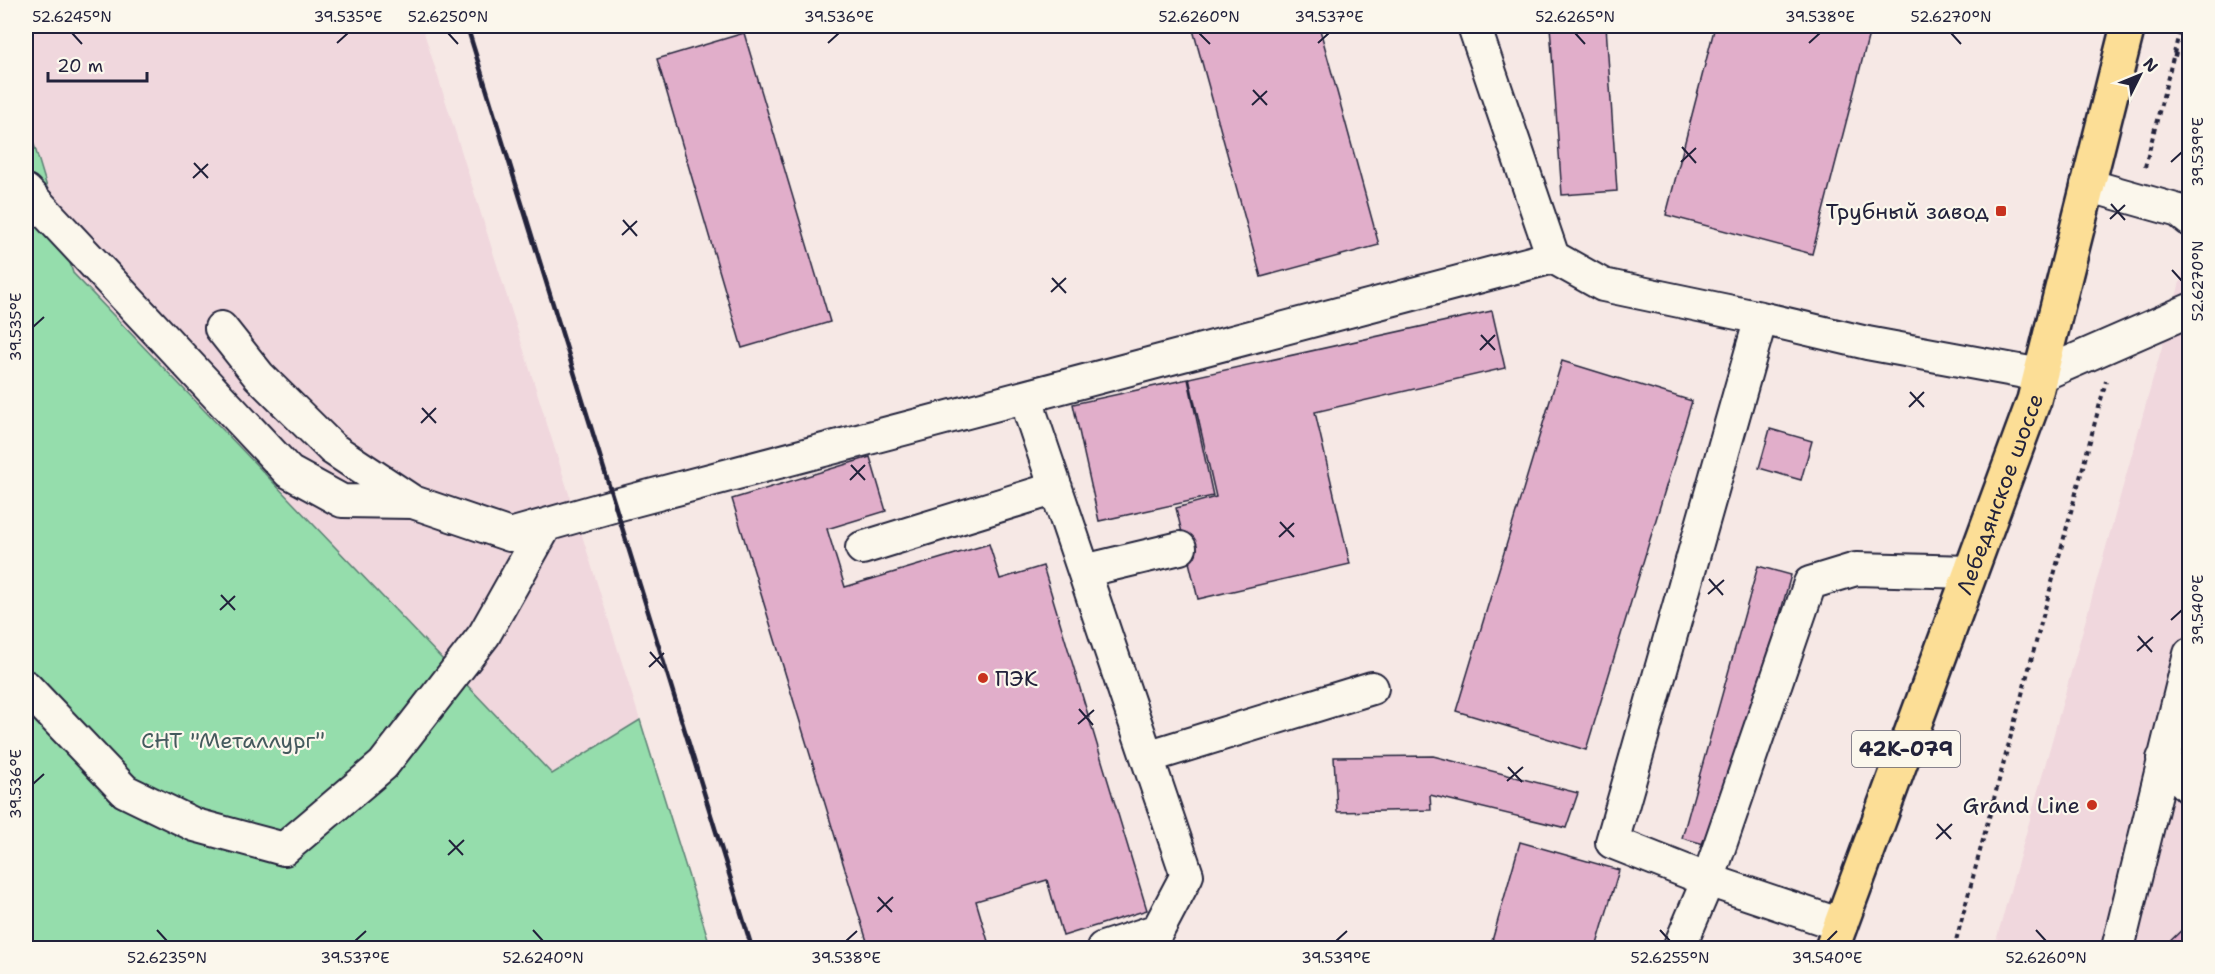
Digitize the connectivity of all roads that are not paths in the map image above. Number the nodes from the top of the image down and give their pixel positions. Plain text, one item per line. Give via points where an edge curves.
1 (1474, 26) edge
2 (2128, 26) edge
3 (2087, 185) junction
4 (26, 191) edge
5 (2190, 220) edge
6 (1553, 257) junction
7 (2190, 310) edge
8 (1761, 318) junction
9 (221, 328) dead end
10 (2041, 375) junction
11 (1028, 396) junction
12 (1056, 488) junction
13 (413, 502) junction
14 (546, 525) junction
15 (862, 548) dead end
16 (1180, 548) dead end
17 (1084, 571) junction
18 (1971, 572) junction
19 (2190, 654) edge
20 (26, 687) edge
21 (1372, 688) dead end
22 (1147, 757) junction
23 (2163, 759) junction
24 (2190, 788) edge
25 (1708, 880) junction
26 (1837, 937) edge
27 (1103, 948) edge
28 (1679, 948) edge
29 (2118, 948) edge

1 - 6 lane
2 - 3 main road, Лебедянское шоссе / 42К-079
3 - 5 lane via 2179,211
3 - 10 main road, Лебедянское шоссе / 42К-079
4 - 13 lane via 289,472 342,501
6 - 8 lane via 1603,285
6 - 11 lane
7 - 10 lane
8 - 10 lane via 1867,343
8 - 25 lane via 1612,842
9 - 13 lane via 259,376 333,448
10 - 18 main road, Лебедянское шоссе / 42К-079
11 - 12 lane
11 - 14 lane
12 - 15 lane
12 - 17 lane
13 - 14 lane via 510,535
14 - 20 lane via 484,635 383,765 284,849 195,825 125,791
16 - 17 lane
17 - 22 lane
18 - 25 lane via 1856,569 1810,583
18 - 26 main road, Лебедянское шоссе / 42К-079
19 - 23 lane
21 - 22 lane
22 - 27 lane via 1187,875 1158,930
23 - 24 lane
23 - 29 lane
25 - 26 lane
25 - 28 lane

